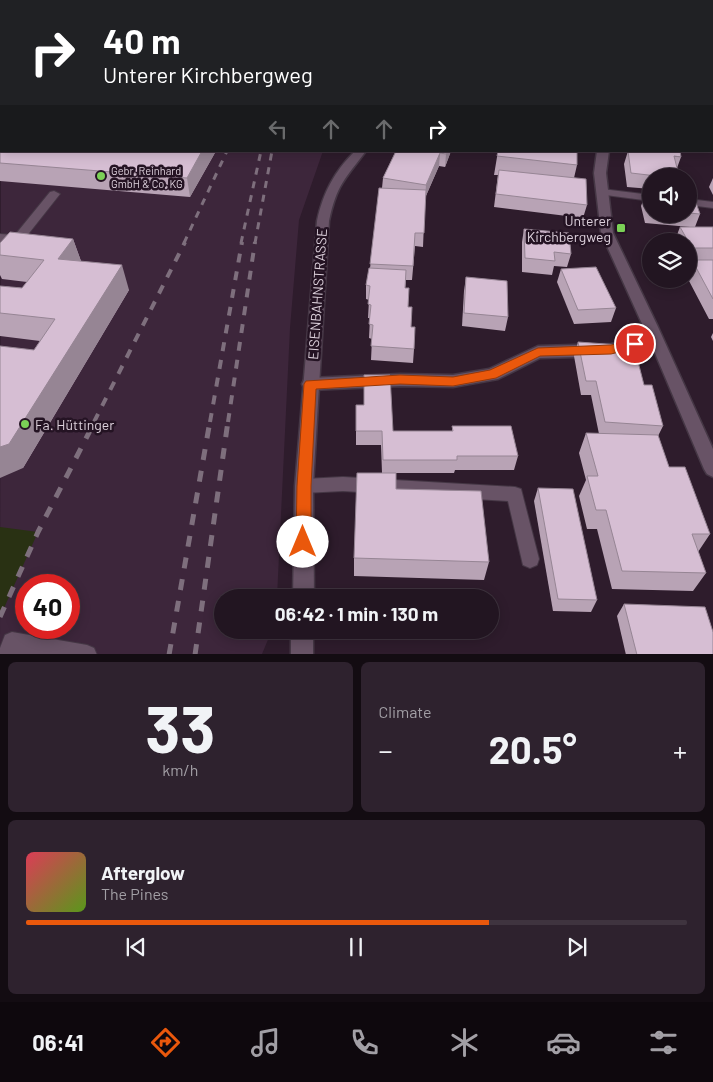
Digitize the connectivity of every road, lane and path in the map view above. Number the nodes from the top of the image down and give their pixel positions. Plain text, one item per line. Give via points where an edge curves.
1 (360, 152) edge
2 (602, 152) edge
3 (602, 192) junction
4 (54, 194) dead end
5 (642, 197) edge
6 (697, 203) edge
7 (713, 205) edge
8 (0, 238) edge
9 (18, 239) junction
10 (6, 254) edge
11 (651, 326) junction
12 (310, 384) junction
13 (713, 469) edge
14 (304, 486) junction
15 (530, 559) dead end
16 (303, 589) edge
17 (302, 639) edge
18 (8, 654) edge
19 (87, 654) edge
20 (302, 654) edge

1 - 12 street, EISENBAHNSTRASSE via 339,174 328,196 323,221
2 - 3 street
3 - 5 lane
3 - 11 street via 607,233
4 - 9 lane
6 - 7 lane
8 - 9 lane
9 - 10 lane
11 - 12 street via 635,344 611,350 538,352 492,374 463,380
11 - 13 street
12 - 14 street, EISENBAHNSTRASSE
14 - 15 lane via 343,484 515,494
14 - 16 street, EISENBAHNSTRASSE
17 - 20 street
18 - 19 lane via 12,642

